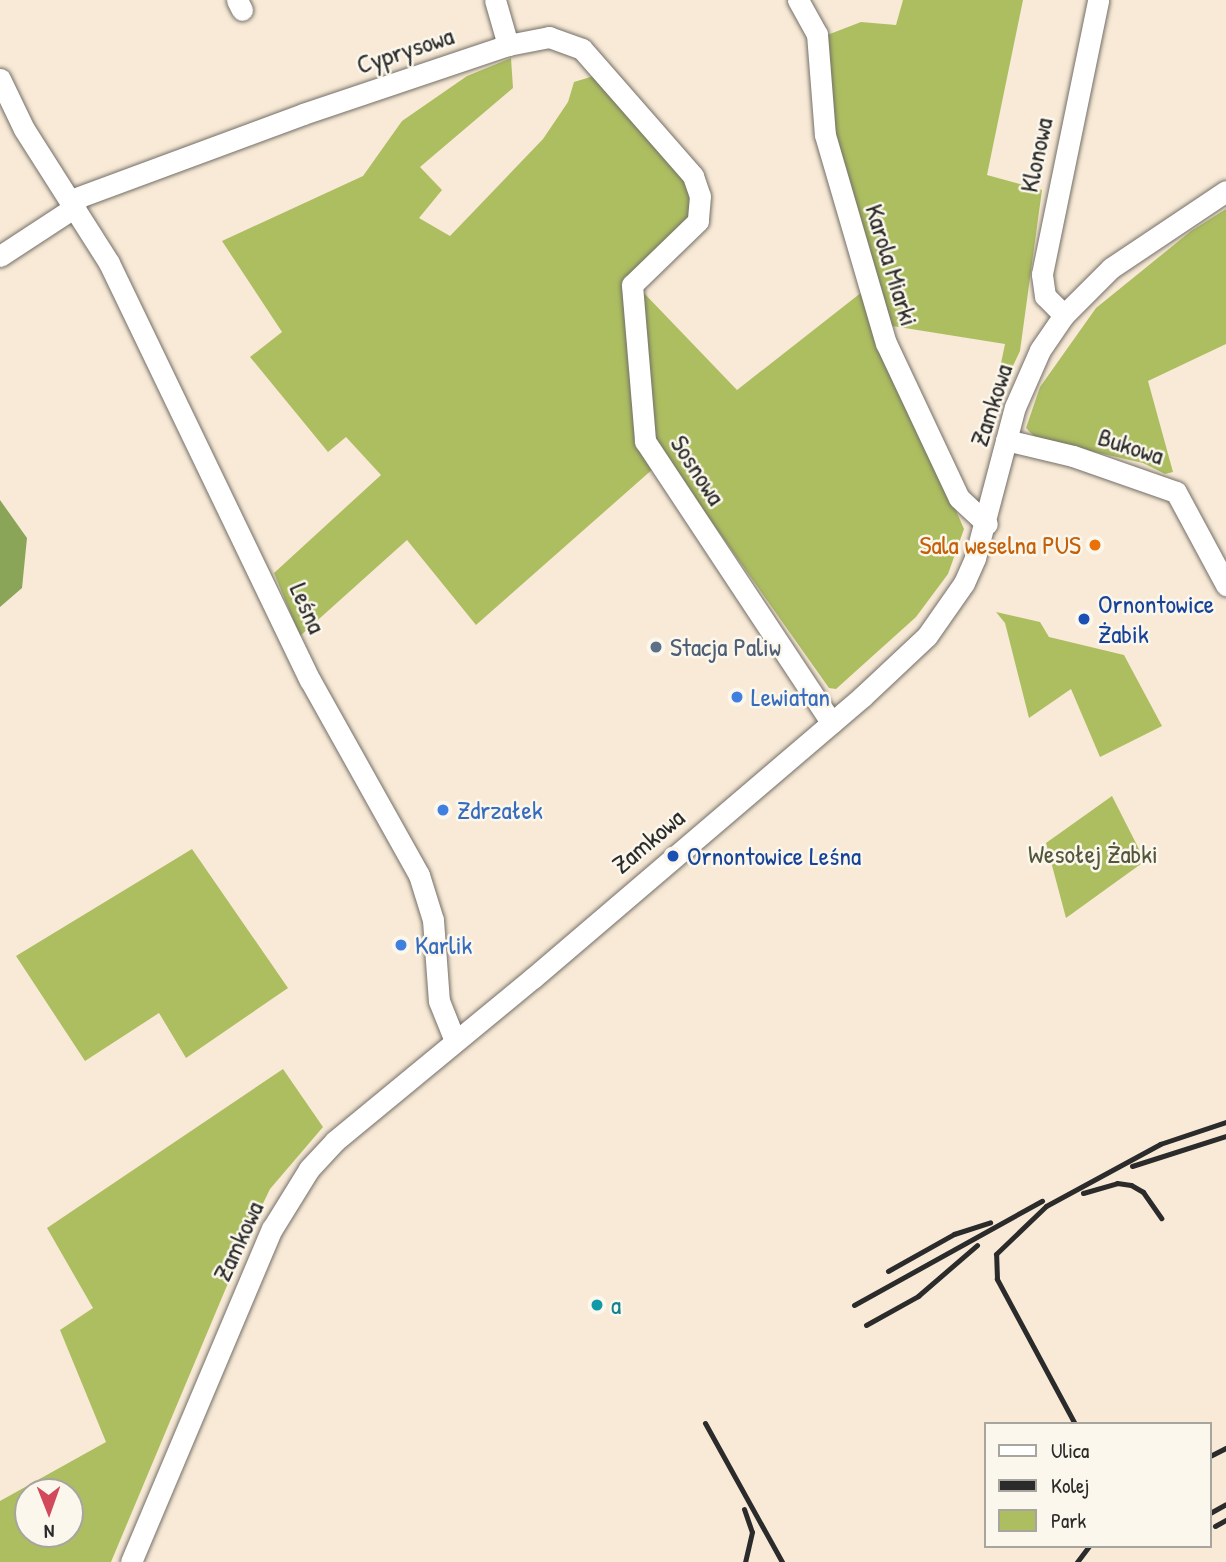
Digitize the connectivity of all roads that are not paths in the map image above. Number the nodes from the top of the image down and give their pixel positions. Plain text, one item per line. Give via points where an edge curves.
1 (495, 0) edge
2 (798, 0) edge
3 (1098, 0) edge
4 (508, 45) junction
5 (0, 79) edge
6 (1226, 191) edge
7 (700, 196) joint
8 (73, 204) junction
9 (0, 256) edge
10 (1064, 315) junction
11 (1006, 440) junction
12 (987, 524) junction
13 (1226, 585) edge
14 (832, 723) junction
15 (455, 1041) junction
16 (131, 1562) edge

1 - 4 street
2 - 12 street, Karola Miarki via 817,34 825,135 886,342 959,498 971,514
3 - 10 street, Klonowa via 1042,274 1045,296
4 - 7 street, Cyprysowa via 549,37 582,49 693,176
4 - 8 street, Cyprysowa via 303,114
5 - 8 street, Leśna via 13,110
6 - 10 street, Zamkowa via 1111,268
7 - 14 street, Sosnowa via 698,221 632,285 645,441
8 - 9 street
8 - 15 street, Leśna via 125,295 310,680 419,875 433,920 439,1001
10 - 11 street, Zamkowa via 1025,380
11 - 12 street, Zamkowa
11 - 13 street, Bukowa via 1146,478 1176,492
12 - 14 street, Zamkowa via 964,583 927,636
14 - 15 street, Zamkowa
15 - 16 street, Zamkowa via 335,1141 293,1191 272,1228

